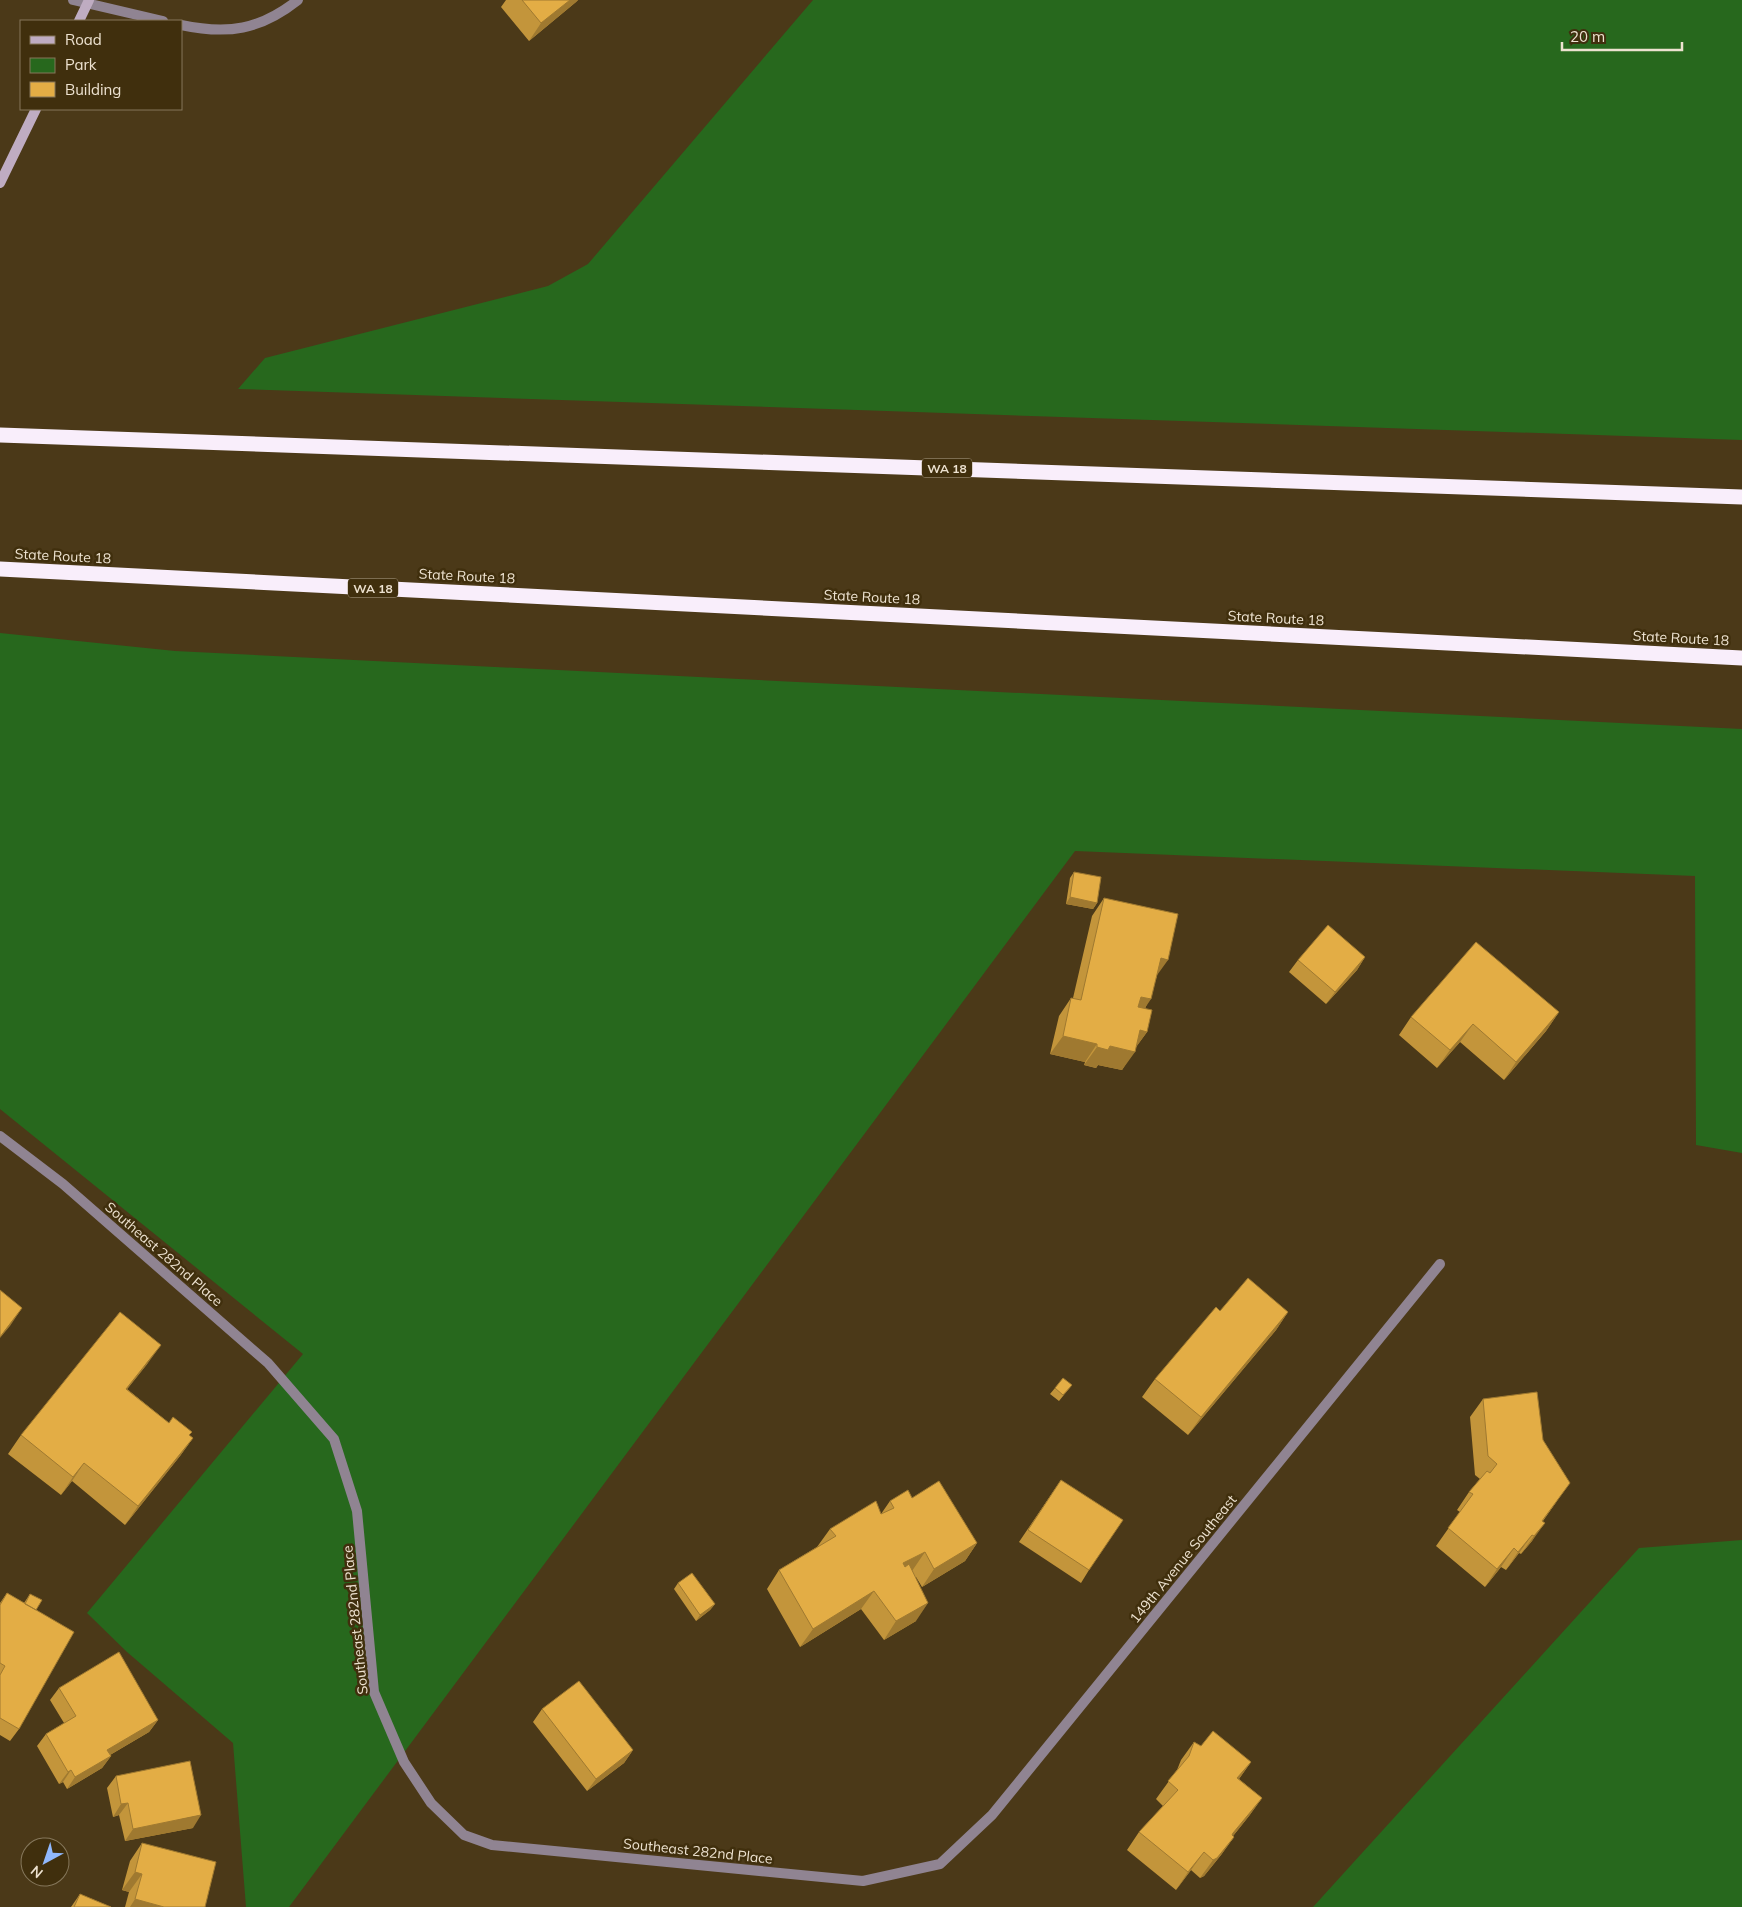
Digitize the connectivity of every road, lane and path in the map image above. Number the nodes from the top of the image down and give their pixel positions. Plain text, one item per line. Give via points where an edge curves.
1 (73, 0) edge
2 (298, 0) edge
3 (88, 2) edge
4 (79, 20) edge
5 (159, 20) edge
6 (182, 25) edge
7 (36, 110) edge
8 (0, 183) edge
9 (0, 435) edge
10 (1742, 497) edge
11 (0, 569) edge
12 (1742, 658) edge
13 (0, 1136) edge
14 (1440, 1264) dead end
15 (940, 1864) joint

1 - 3 street
2 - 6 street via 260,24 236,30 207,31
3 - 4 street
3 - 5 street
7 - 8 street
9 - 10 highway, WA 18
11 - 12 highway, State Route 18 / WA 18
13 - 15 street, Southeast 282nd Place via 63,1184 268,1363 334,1439 357,1511 374,1692 404,1762 431,1802 464,1835 492,1845 863,1881
14 - 15 street, 149th Avenue Southeast via 992,1816

